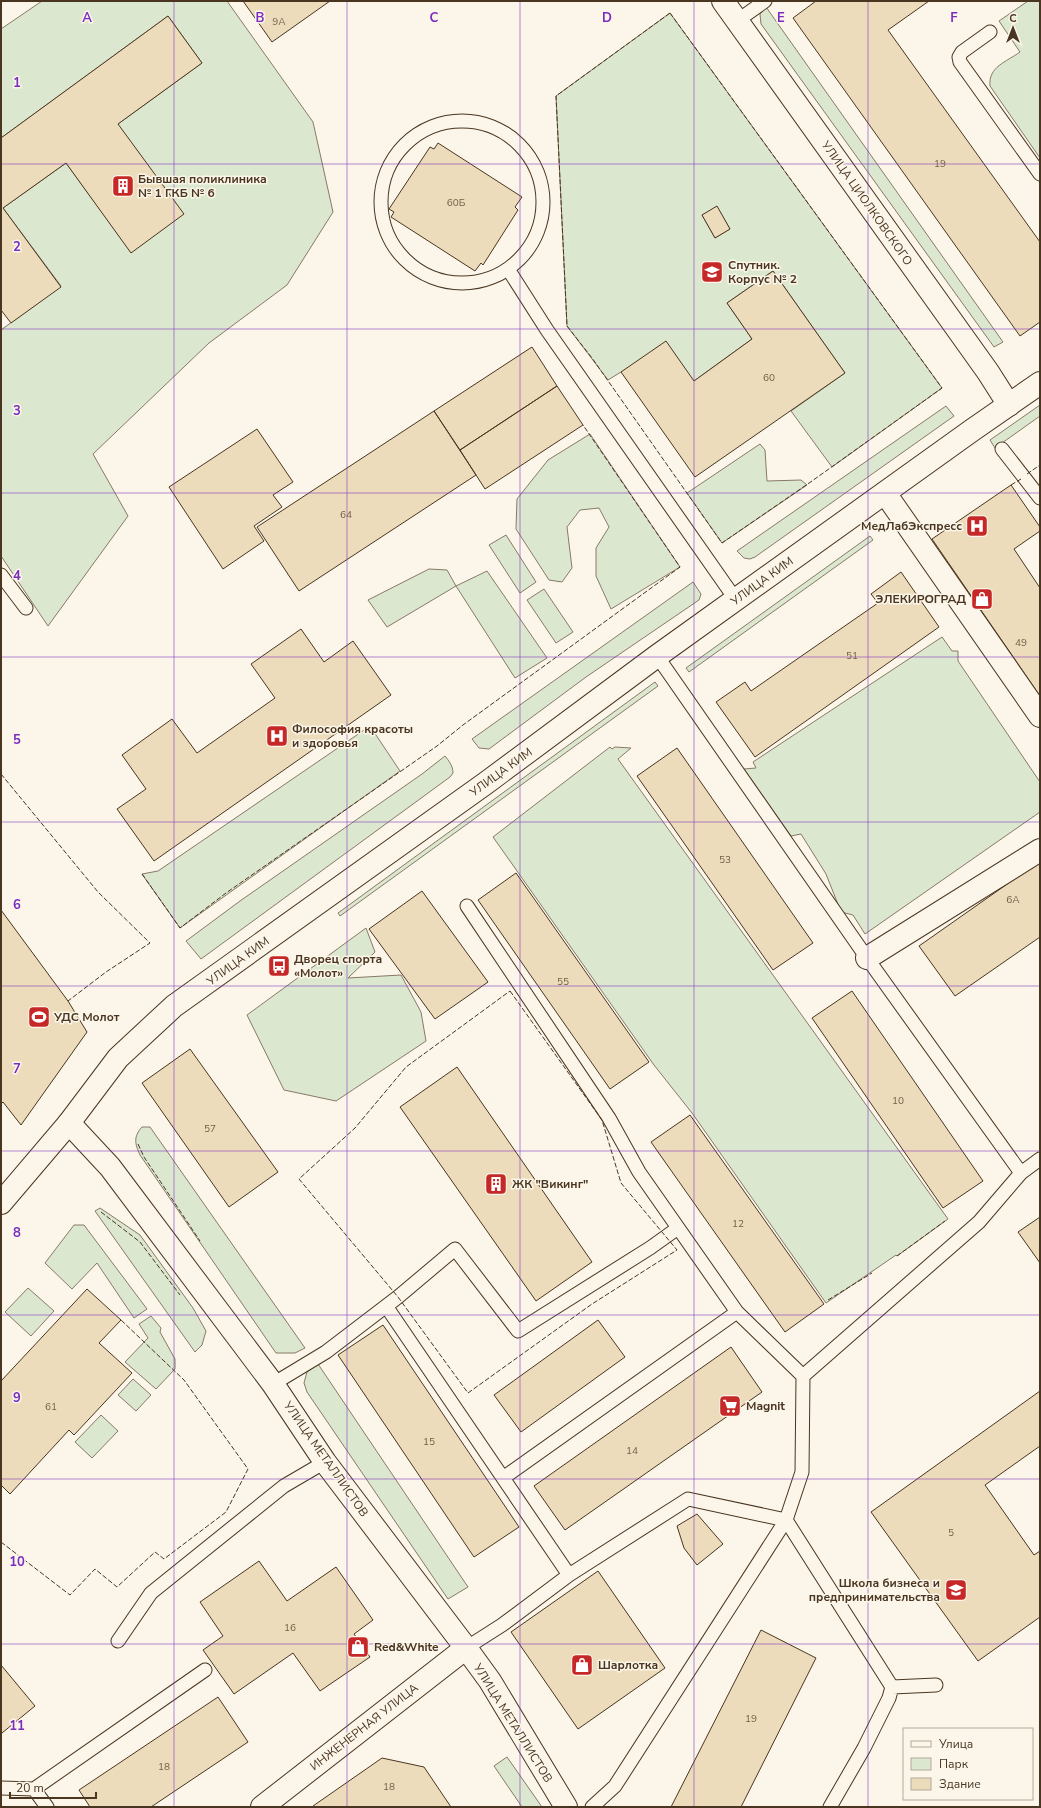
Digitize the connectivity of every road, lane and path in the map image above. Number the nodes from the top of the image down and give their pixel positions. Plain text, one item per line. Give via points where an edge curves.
1 (723, 1) edge
2 (765, 1) edge
3 (737, 21) junction
4 (990, 32) dead end
5 (1040, 174) edge
6 (508, 269) junction
7 (1040, 383) edge
8 (1009, 405) junction
9 (1002, 449) dead end
10 (885, 493) junction
11 (1040, 498) edge
12 (1, 575) edge
13 (736, 600) junction
14 (26, 608) dead end
15 (657, 656) junction
16 (1040, 716) edge
17 (1040, 850) edge
18 (467, 906) dead end
19 (867, 958) junction
20 (69, 1123) junction
21 (1040, 1159) edge
22 (1021, 1173) junction
23 (1, 1203) edge
24 (678, 1228) junction
25 (386, 1306) junction
26 (737, 1312) junction
27 (803, 1376) junction
28 (273, 1384) junction
29 (325, 1462) junction
30 (503, 1478) junction
31 (786, 1520) junction
32 (569, 1575) junction
33 (118, 1640) dead end
34 (466, 1648) junction
35 (206, 1670) dead end
36 (936, 1685) dead end
37 (892, 1687) junction
38 (1, 1788) edge
39 (34, 1789) junction
40 (47, 1807) edge
41 (262, 1807) edge
42 (566, 1807) edge
43 (592, 1807) edge
44 (830, 1807) edge

1 - 3 street, УЛИЦА ЦИОЛКОВСКОГО
2 - 3 lane
3 - 8 street, УЛИЦА ЦИОЛКОВСКОГО
4 - 5 lane via 962,52 960,62
6 - 6 lane via 528,250 540,225 543,198 537,171 522,148 500,131 474,122 446,122 420,133 399,150 386,172 381,198 383,223 394,247 411,266 434,278 459,283 484,280
6 - 13 lane via 547,330
7 - 8 street, УЛИЦА КИМ
8 - 10 street, УЛИЦА КИМ
9 - 11 lane
10 - 13 street, УЛИЦА КИМ
10 - 16 street
12 - 14 lane
13 - 15 street, УЛИЦА КИМ
15 - 19 lane
15 - 20 street, УЛИЦА КИМ via 486,784 174,1006 118,1058
17 - 19 street
18 - 24 lane via 604,1111 639,1172
19 - 22 lane
20 - 23 street, УЛИЦА КИМ
20 - 28 street, УЛИЦА МЕТАЛЛИСТОВ via 110,1167
21 - 22 lane
22 - 27 lane via 979,1222
24 - 25 lane via 518,1331 455,1249
24 - 26 lane
25 - 28 lane via 326,1352
25 - 30 lane
26 - 27 lane
26 - 30 lane
27 - 31 lane via 802,1472
28 - 29 street, УЛИЦА МЕТАЛЛИСТОВ
29 - 33 lane via 284,1486 151,1593
29 - 34 street, УЛИЦА МЕТАЛЛИСТОВ
30 - 32 lane
31 - 32 lane via 688,1499
31 - 37 lane
31 - 43 lane via 615,1786
32 - 34 lane via 502,1625
34 - 41 street, ИНЖЕНЕРНАЯ УЛИЦА
34 - 42 street, УЛИЦА МЕТАЛЛИСТОВ via 490,1681
35 - 39 lane
36 - 37 lane
37 - 44 lane via 864,1748
38 - 39 lane
39 - 40 lane

